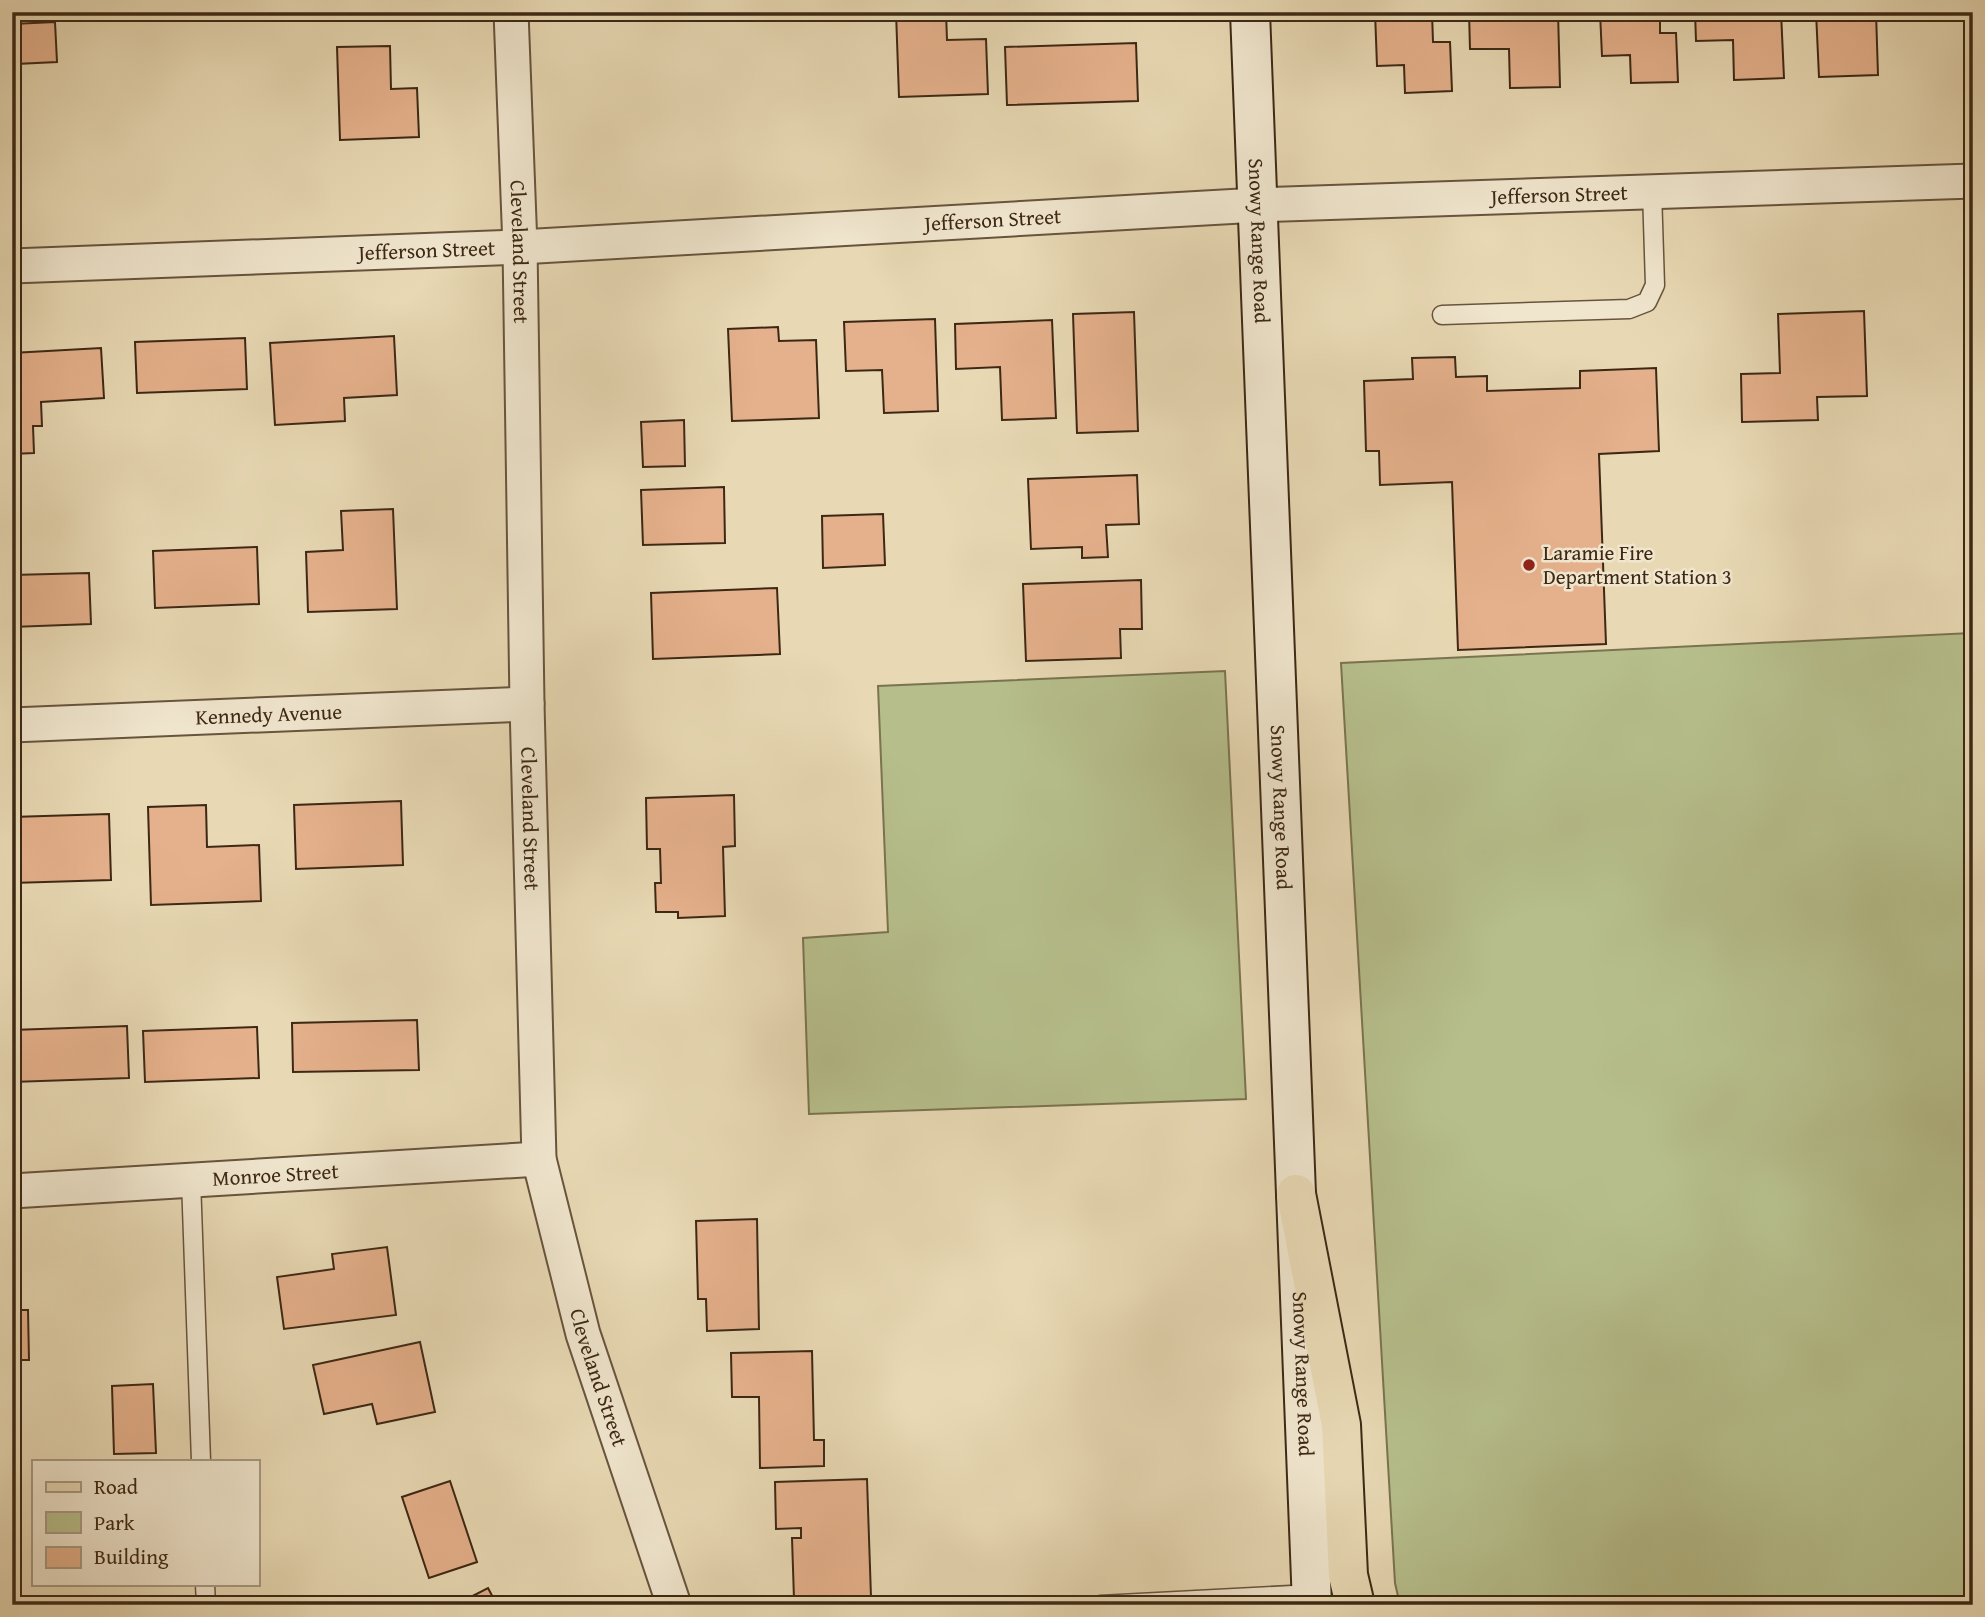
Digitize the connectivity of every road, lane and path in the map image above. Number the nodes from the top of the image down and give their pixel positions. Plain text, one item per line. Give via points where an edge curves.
1 (511, 12) edge
2 (1250, 12) edge
3 (1973, 181) edge
4 (1652, 191) junction
5 (1258, 205) junction
6 (520, 247) junction
7 (12, 266) edge
8 (1442, 315) dead end
9 (527, 704) junction
10 (12, 724) edge
11 (539, 1159) junction
12 (191, 1180) junction
13 (12, 1191) edge
14 (1296, 1194) junction
15 (201, 1460) edge
16 (205, 1586) edge
17 (1312, 1599) edge
18 (1157, 1603) edge
19 (206, 1605) edge
20 (674, 1605) edge
21 (1100, 1605) edge
22 (1355, 1605) edge

1 - 6 street, Cleveland Street
2 - 5 main road, Snowy Range Road
3 - 4 street, Jefferson Street
4 - 5 street, Jefferson Street
4 - 8 lane via 1655,285 1647,302 1629,309
5 - 6 street, Jefferson Street
5 - 14 main road, Snowy Range Road
6 - 7 street, Jefferson Street
6 - 9 street, Cleveland Street
9 - 10 street, Kennedy Avenue
9 - 11 street, Cleveland Street
11 - 12 street, Monroe Street
11 - 20 street, Cleveland Street via 583,1334
12 - 13 street, Monroe Street
12 - 15 lane
14 - 17 main road, Snowy Range Road
14 - 22 main road via 1341,1425 1348,1575
16 - 19 lane
17 - 18 lane
18 - 21 lane

